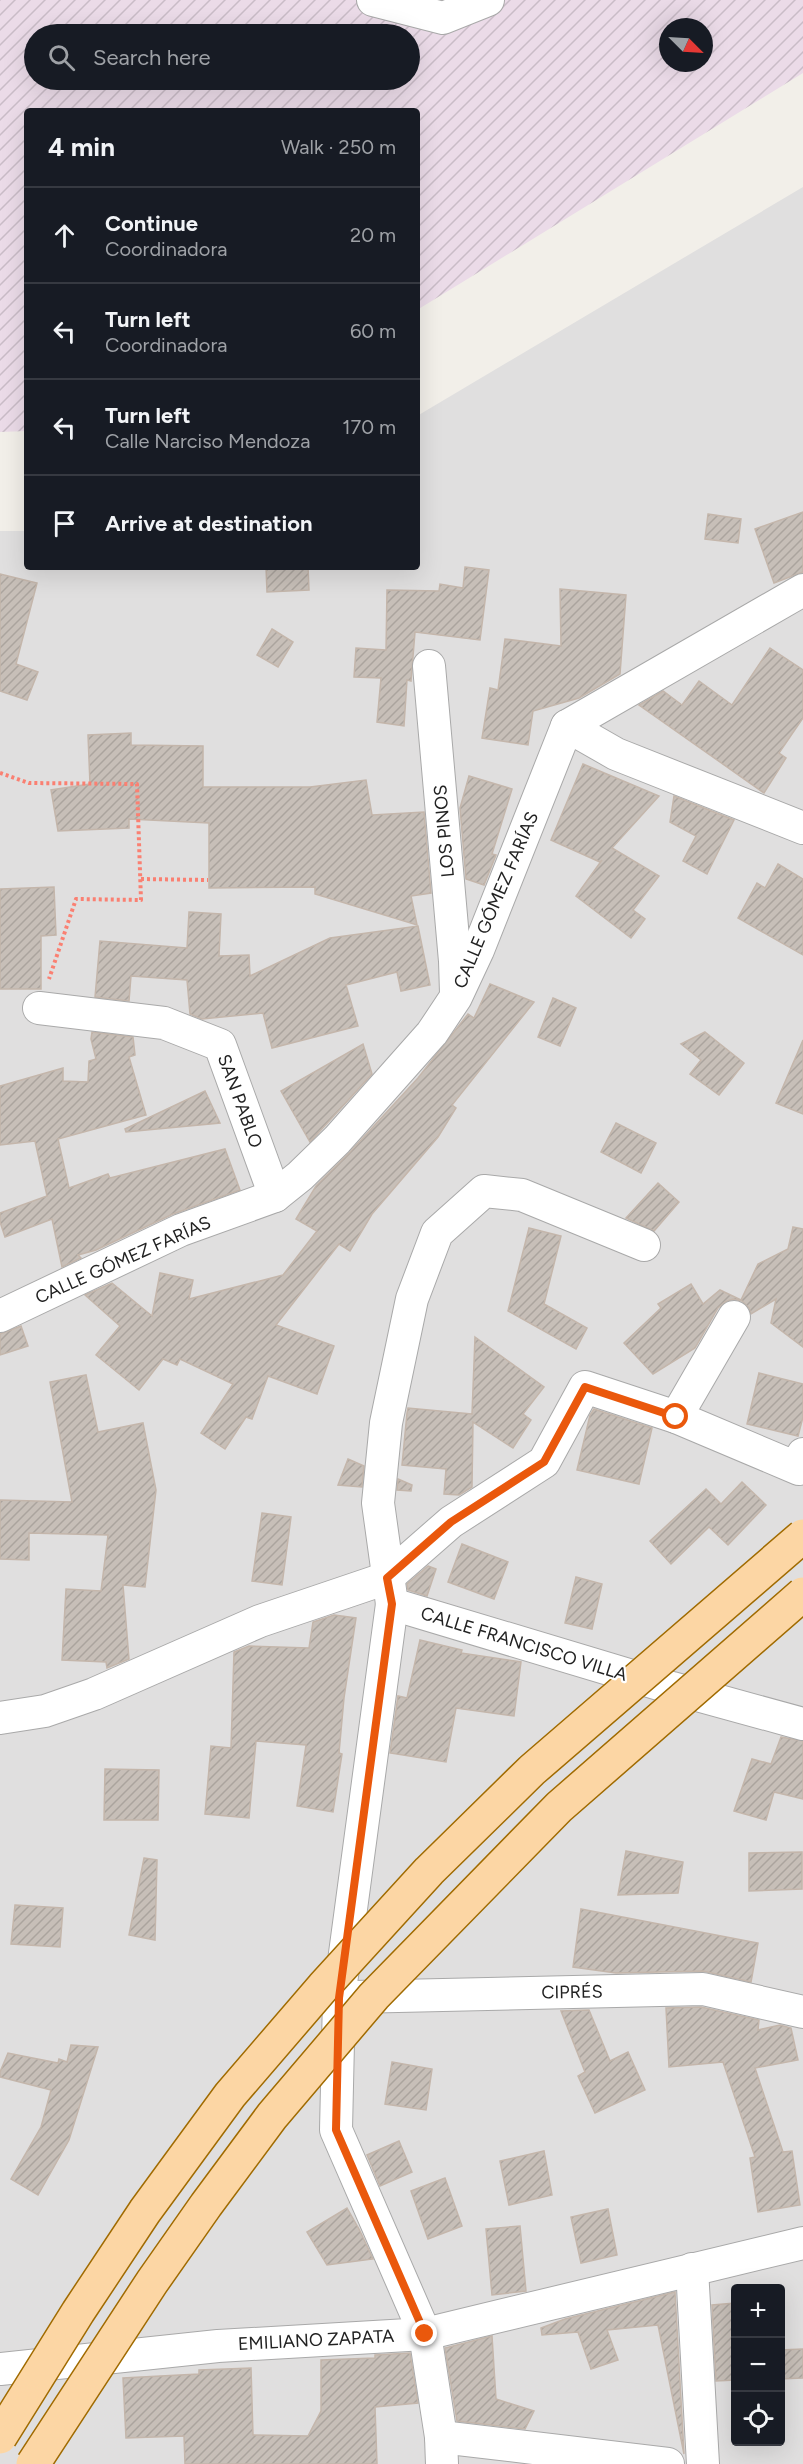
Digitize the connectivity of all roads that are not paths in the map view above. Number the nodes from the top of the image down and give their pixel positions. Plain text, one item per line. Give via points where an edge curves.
1 (373, 0) edge
2 (488, 0) edge
3 (803, 590) edge
4 (429, 666) dead end
5 (567, 726) junction
6 (803, 828) edge
7 (456, 997) junction
8 (39, 1008) road end
9 (275, 1196) junction
10 (644, 1245) dead end
11 (0, 1316) edge
12 (734, 1317) dead end
13 (676, 1417) junction
14 (803, 1454) edge
15 (803, 1536) edge
16 (389, 1591) junction
17 (803, 1594) edge
18 (0, 1718) edge
19 (803, 1724) edge
20 (339, 1998) junction
21 (803, 2012) edge
22 (803, 2243) edge
23 (692, 2270) junction
24 (425, 2334) junction
25 (0, 2369) edge
26 (0, 2437) edge
27 (441, 2450) edge
28 (33, 2464) edge
29 (668, 2464) edge
30 (702, 2464) edge

1 - 2 street via 443,18
3 - 5 street
4 - 7 street, LOS PINOS
5 - 6 street via 616,754
5 - 7 street, CALLE GÓMEZ FARÍAS
7 - 9 street, CALLE GÓMEZ FARÍAS via 432,1033 337,1140
8 - 9 street, SAN PABLO via 164,1023 220,1045
9 - 11 street, CALLE GÓMEZ FARÍAS via 181,1230
10 - 16 street via 522,1195 484,1191 437,1233 412,1299 386,1423 378,1503
12 - 13 street
13 - 14 street via 800,1468
13 - 16 street via 585,1387 544,1462 451,1522
15 - 26 main road, bridge via 532,1770 429,1871 322,1986 230,2095 145,2211
16 - 18 street via 260,1621 94,1694 45,1711
16 - 19 street, CALLE FRANCISCO VILLA via 672,1688
16 - 20 street
17 - 28 main road, bridge via 559,1807 374,1996 272,2116 213,2196
20 - 21 street, CIPRÉS via 703,1989
20 - 24 street via 336,2130
22 - 23 street, EMILIANO ZAPATA
23 - 24 street, EMILIANO ZAPATA
23 - 30 street
24 - 25 street, EMILIANO ZAPATA via 218,2346
24 - 27 street
27 - 29 street

